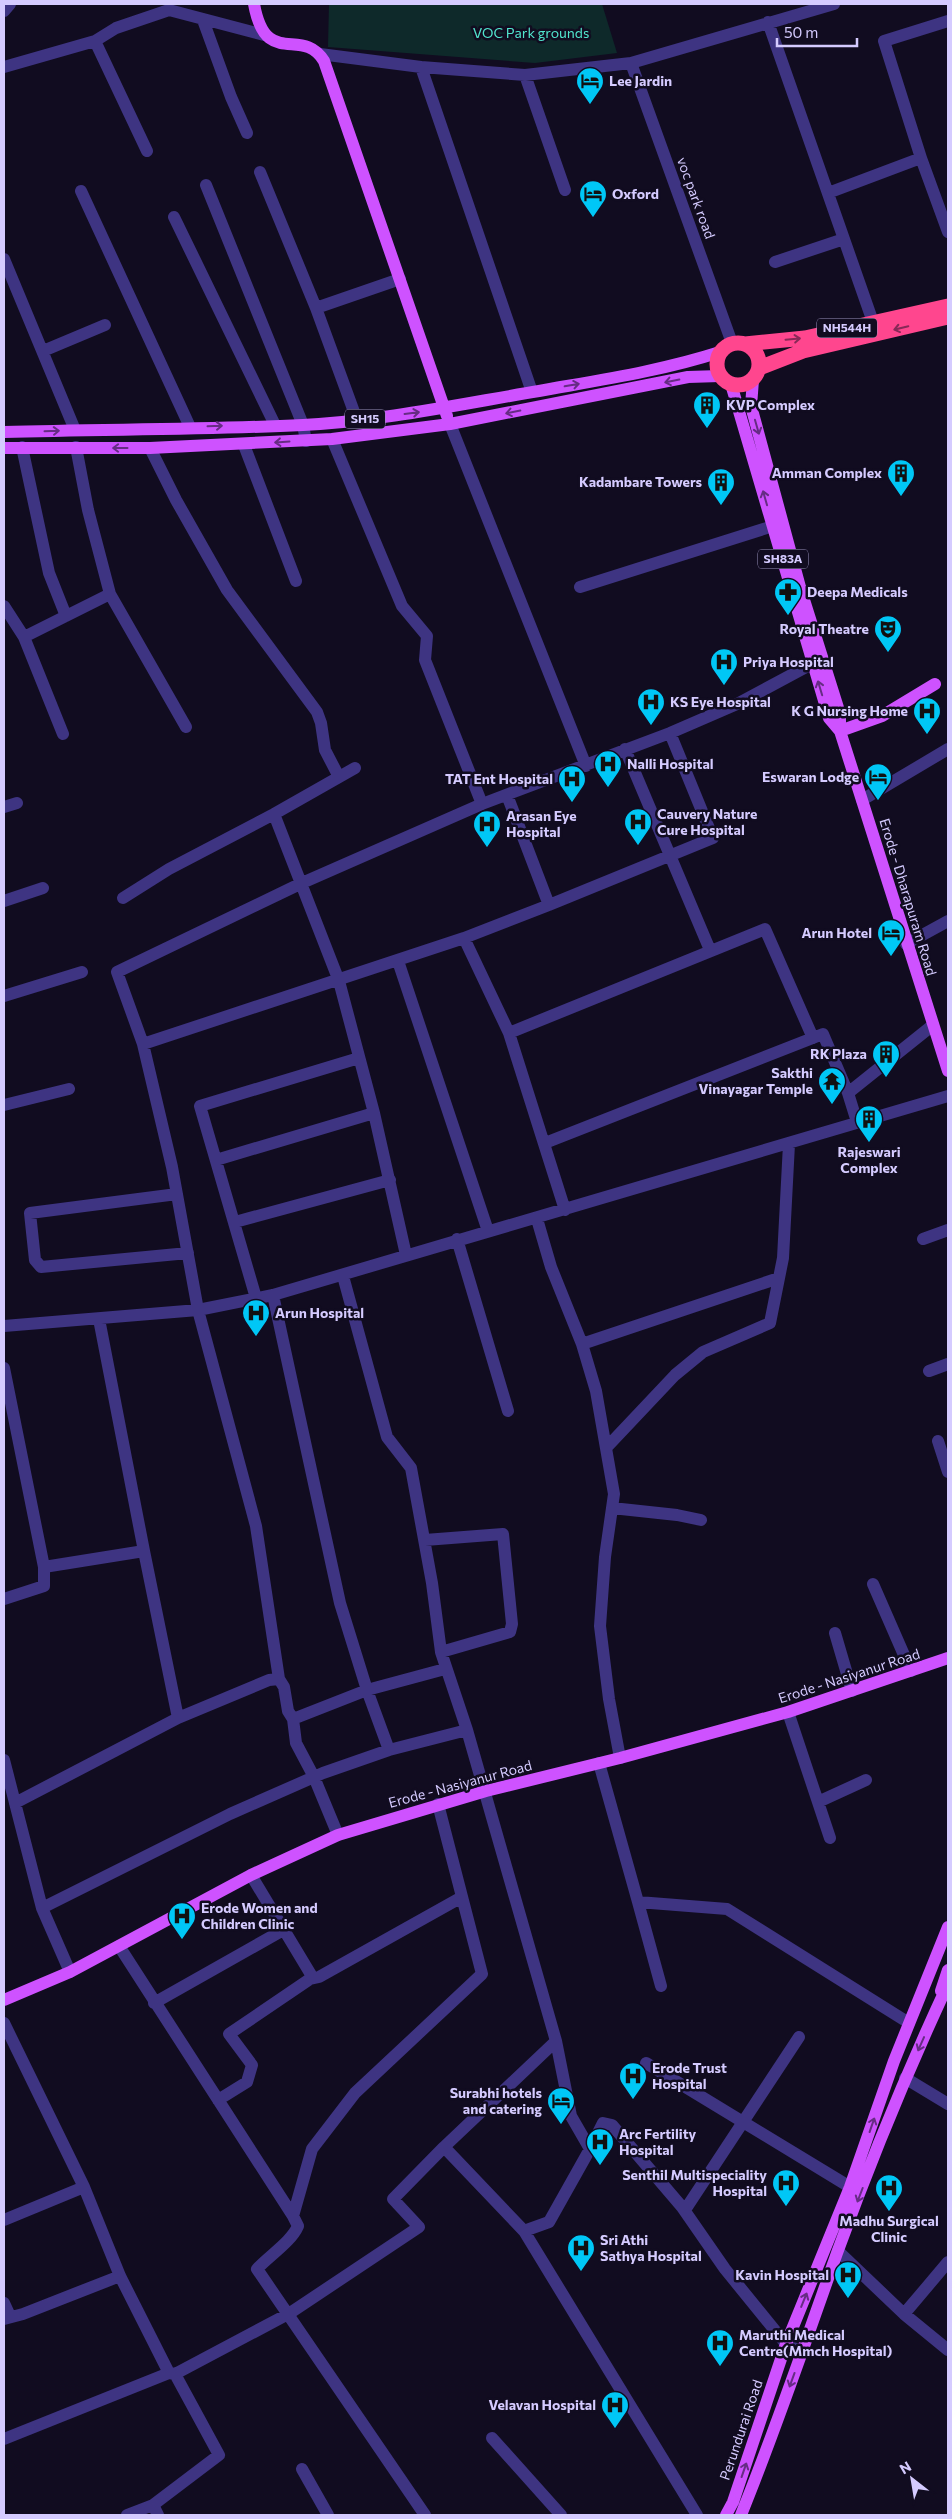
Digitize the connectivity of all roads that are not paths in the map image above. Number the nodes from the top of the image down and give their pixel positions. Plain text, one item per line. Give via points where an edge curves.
1 (10, 4) edge
2 (254, 4) edge
3 (834, 4) edge
4 (4, 11) edge
5 (204, 20) junction
6 (948, 21) edge
7 (768, 22) junction
8 (264, 35) junction
9 (95, 42) junction
10 (320, 54) junction
11 (631, 63) junction
12 (4, 67) edge
13 (421, 67) junction
14 (525, 75) junction
15 (247, 133) dead end
16 (147, 151) dead end
17 (921, 158) junction
18 (260, 172) dead end
19 (206, 185) dead end
20 (565, 190) dead end
21 (82, 191) dead end
22 (828, 193) junction
23 (174, 217) dead end
24 (948, 232) edge
25 (844, 239) junction
26 (4, 258) edge
27 (775, 262) dead end
28 (400, 278) junction
29 (948, 306) edge
30 (316, 308) junction
31 (948, 318) edge
32 (873, 322) junction
33 (106, 325) dead end
34 (732, 346) junction
35 (43, 351) junction
36 (756, 374) junction
37 (726, 380) junction
38 (532, 392) junction
39 (443, 408) junction
40 (357, 420) junction
41 (450, 424) junction
42 (274, 425) junction
43 (302, 425) junction
44 (190, 427) junction
45 (75, 430) junction
46 (4, 432) edge
47 (332, 439) junction
48 (306, 441) junction
49 (244, 445) junction
50 (22, 447) junction
51 (76, 447) junction
52 (4, 448) edge
53 (150, 448) junction
54 (773, 526) junction
55 (296, 581) dead end
56 (580, 587) dead end
57 (110, 594) junction
58 (4, 606) edge
59 (66, 616) junction
60 (24, 637) junction
61 (818, 661) junction
62 (936, 684) dead end
63 (186, 727) dead end
64 (840, 731) junction
65 (670, 733) junction
66 (63, 734) dead end
67 (625, 749) junction
68 (948, 749) edge
69 (586, 766) junction
70 (355, 768) dead end
71 (339, 777) junction
72 (507, 795) junction
73 (862, 800) junction
74 (16, 803) dead end
75 (482, 804) junction
76 (4, 807) edge
77 (274, 814) junction
78 (671, 855) junction
79 (302, 883) junction
80 (44, 888) dead end
81 (123, 898) dead end
82 (4, 901) edge
83 (549, 905) junction
84 (948, 921) edge
85 (464, 938) junction
86 (906, 944) junction
87 (710, 950) junction
88 (398, 961) junction
89 (82, 972) dead end
90 (338, 981) junction
91 (4, 996) edge
92 (934, 1025) junction
93 (509, 1033) junction
94 (813, 1038) junction
95 (143, 1044) junction
96 (359, 1058) junction
97 (948, 1071) edge
98 (69, 1089) dead end
99 (848, 1093) junction
100 (948, 1096) edge
101 (4, 1105) edge
102 (374, 1113) junction
103 (857, 1122) junction
104 (545, 1143) junction
105 (789, 1144) junction
106 (216, 1160) junction
107 (390, 1180) junction
108 (177, 1194) junction
109 (565, 1210) junction
110 (537, 1219) junction
111 (235, 1222) junction
112 (948, 1230) edge
113 (488, 1231) junction
114 (457, 1239) junction
115 (923, 1240) dead end
116 (188, 1253) junction
117 (406, 1255) junction
118 (343, 1276) junction
119 (779, 1278) junction
120 (273, 1295) junction
121 (256, 1298) junction
122 (198, 1310) junction
123 (99, 1319) junction
124 (4, 1326) edge
125 (582, 1344) junction
126 (948, 1364) edge
127 (4, 1368) edge
128 (928, 1371) dead end
129 (508, 1411) dead end
130 (938, 1441) dead end
131 (607, 1447) junction
132 (948, 1472) edge
133 (612, 1508) junction
134 (701, 1520) dead end
135 (424, 1540) junction
136 (144, 1551) junction
137 (44, 1567) junction
138 (872, 1584) dead end
139 (4, 1599) edge
140 (835, 1633) dead end
141 (441, 1652) junction
142 (948, 1658) edge
143 (445, 1669) junction
144 (911, 1671) junction
145 (279, 1678) junction
146 (367, 1690) junction
147 (852, 1691) junction
148 (788, 1712) junction
149 (178, 1718) junction
150 (293, 1719) junction
151 (467, 1730) junction
152 (389, 1750) junction
153 (620, 1758) junction
154 (4, 1760) edge
155 (598, 1763) junction
156 (314, 1777) junction
157 (866, 1780) dead end
158 (486, 1791) junction
159 (818, 1802) junction
160 (15, 1803) junction
161 (438, 1804) junction
162 (338, 1835) junction
163 (830, 1838) dead end
164 (251, 1875) junction
165 (462, 1897) junction
166 (638, 1902) junction
167 (42, 1908) junction
168 (948, 1927) edge
169 (285, 1929) junction
170 (119, 1946) junction
171 (948, 1947) edge
172 (948, 1970) edge
173 (70, 1972) junction
174 (313, 1978) junction
175 (948, 1984) edge
176 (661, 1986) dead end
177 (4, 2000) edge
178 (154, 2003) junction
179 (915, 2010) junction
180 (4, 2022) edge
181 (909, 2023) junction
182 (930, 2023) junction
183 (799, 2037) dead end
184 (556, 2041) junction
185 (646, 2063) dead end
186 (905, 2078) junction
187 (218, 2100) junction
188 (948, 2104) edge
189 (743, 2121) junction
190 (444, 2147) junction
191 (590, 2149) junction
192 (84, 2187) junction
193 (850, 2187) junction
194 (684, 2210) junction
195 (293, 2216) junction
196 (4, 2220) edge
197 (524, 2231) junction
198 (838, 2251) junction
199 (948, 2262) edge
200 (120, 2276) junction
201 (4, 2302) edge
202 (290, 2313) junction
203 (904, 2314) junction
204 (7, 2318) edge
205 (786, 2344) junction
206 (948, 2350) edge
207 (802, 2352) junction
208 (172, 2373) junction
209 (492, 2438) dead end
210 (4, 2439) edge
211 (302, 2469) dead end
212 (155, 2510) edge
213 (127, 2515) edge
214 (328, 2515) edge
215 (425, 2515) edge
216 (561, 2515) edge
217 (697, 2515) edge
218 (726, 2515) edge
219 (741, 2515) edge

1 - 4 street
2 - 8 main road via 257,22
3 - 7 street
5 - 8 street
5 - 9 street via 169,10 116,28
5 - 15 street
6 - 17 street via 884,41
7 - 11 street
7 - 22 street
8 - 10 main road via 270,40 313,48
9 - 12 street
9 - 16 street
10 - 13 street
10 - 28 main road
11 - 14 street
11 - 34 street, voc park road
13 - 14 street
13 - 38 street
14 - 20 street
17 - 22 street
17 - 24 street
18 - 30 street
19 - 43 street
21 - 44 street
22 - 25 street
23 - 42 street
25 - 27 street
25 - 32 street
26 - 35 street
28 - 30 street
28 - 39 main road
29 - 32 highway, NH544H
30 - 40 street
31 -> 36 highway, NH544H via 803,351
34 -> 32 highway, NH544H via 804,338
33 - 35 street
34 - 36 highway via 755,350 760,362
34 - 37 highway via 717,367
38 -> 34 main road, SH15 via 682,365
35 - 45 street
36 - 37 highway, NH544H via 742,385
36 -> 61 main road, Erode - Dharapuram Road / SH83A via 751,406
37 -> 41 main road, SH15 via 688,377
54 -> 37 main road, Erode - Dharapuram Road / SH83A
38 - 39 main road, SH15
40 -> 39 main road, SH15
39 - 41 main road
40 - 43 main road, SH15
41 - 47 main road, SH15
41 - 69 street
42 - 43 main road, SH15
44 -> 42 main road, SH15
43 - 48 street
44 - 45 main road, SH15
46 -> 45 main road, SH15
47 - 48 main road, SH15
47 - 75 street via 402,606 427,636 425,660
48 -> 49 main road, SH15
49 - 53 main road, SH15
49 - 55 street
50 - 51 main road, SH15
50 - 52 main road, SH15
50 - 59 street via 49,573
53 -> 51 main road, SH15
51 - 57 street via 88,510
53 - 71 street via 227,590 317,712 325,750
54 - 56 street
54 - 61 main road, Erode - Dharapuram Road / SH83A
57 - 59 street
57 - 63 street
58 - 60 street
59 - 60 street
60 - 66 street
61 - 64 main road, Erode - Dharapuram Road / SH83A via 840,714
61 - 65 street via 737,704
62 - 64 main road via 882,716
64 - 73 main road, Erode - Dharapuram Road / SH83A
65 - 67 street
65 - 78 street via 713,838
67 - 69 street
67 - 78 street
68 - 73 street
69 - 72 street
70 - 71 street
71 - 77 street
72 - 75 street
72 - 83 street
73 - 86 main road, Erode - Dharapuram Road / SH83A
74 - 76 street
75 - 79 street
77 - 79 street
77 - 81 street via 169,869
78 - 83 street
78 - 87 street
79 - 90 street
79 - 95 street via 116,972
80 - 82 street
83 - 85 street
84 - 86 street
85 - 88 street
85 - 93 street
86 - 92 main road, Erode - Dharapuram Road / SH83A
87 - 93 street
87 - 94 street via 765,929
88 - 90 street
88 - 113 street
89 - 91 street
90 - 95 street
90 - 96 street
92 - 97 main road, Erode - Dharapuram Road / SH83A
92 - 99 street
93 - 104 street
94 - 99 street via 824,1034
94 - 104 street
95 - 108 street
96 - 102 street
96 - 106 street via 200,1106
98 - 101 street
99 - 103 street
100 - 103 street
102 - 106 street
102 - 107 street
103 - 105 street
104 - 109 street
105 - 109 street
105 - 119 street via 783,1258
106 - 111 street
107 - 111 street
107 - 117 street
108 - 116 street
108 - 116 street via 30,1213 35,1260 41,1267
109 - 110 street
110 - 113 street
110 - 125 street via 551,1267
111 - 121 street
112 - 115 street
113 - 114 street
114 - 117 street
114 - 129 street
116 - 122 street
117 - 118 street
118 - 120 street
118 - 135 street via 387,1438 411,1468
119 - 125 street
119 - 131 street via 770,1323 703,1352 675,1375
120 - 121 street
120 - 146 street via 340,1603
121 - 122 street
122 - 123 street
122 - 145 street via 256,1526
123 - 124 street
123 - 136 street
125 - 131 street via 596,1391
126 - 128 street
127 - 137 street
130 - 132 street
131 - 133 street via 614,1494
133 - 134 street
133 - 153 street via 600,1626
135 - 141 street
135 - 141 street via 503,1534 512,1624 510,1632
136 - 137 street
136 - 149 street
137 - 139 street via 44,1586
138 - 144 street
140 - 147 street
141 - 143 street
142 - 144 main road, Erode - Nasiyanur Road
143 - 146 street
143 - 151 street
144 - 147 main road, Erode - Nasiyanur Road
145 - 149 street
145 - 150 street
146 - 150 street
146 - 152 street
147 - 148 main road, Erode - Nasiyanur Road
148 - 153 main road, Erode - Nasiyanur Road
148 - 159 street
149 - 160 street
150 - 156 street via 296,1743
151 - 152 street
151 - 158 street
152 - 156 street
153 - 155 main road, Erode - Nasiyanur Road
154 - 160 street
155 - 158 main road, Erode - Nasiyanur Road
155 - 166 street
156 - 162 street
156 - 167 street via 230,1814
157 - 159 street
158 - 161 main road, Erode - Nasiyanur Road
158 - 184 street
159 - 163 street
160 - 167 street
161 - 162 main road, Erode - Nasiyanur Road
161 - 165 street
162 - 164 main road, Erode - Nasiyanur Road
164 - 169 street
164 - 170 main road, Erode - Nasiyanur Road
165 - 174 street
165 - 195 street via 482,1974 355,2093 312,2149
166 - 176 street
166 - 181 street via 726,1909
167 - 173 street
168 - 179 main road
169 - 174 street
169 - 178 street
170 - 173 main road, Erode - Nasiyanur Road
170 - 178 street
171 - 179 main road
172 - 182 main road
173 - 177 main road, Erode - Nasiyanur Road
174 - 187 street via 228,2034 252,2065 246,2082
175 - 182 main road
178 - 187 street
179 - 181 main road, Perundurai Road
180 - 192 street
193 -> 181 main road, Perundurai Road
182 -> 186 main road
183 - 189 street
184 - 190 street
184 - 191 street via 571,2116
185 - 189 street
186 - 188 street
186 -> 198 main road
187 - 195 street
189 - 193 street
189 - 194 street
190 - 197 street
190 - 202 street via 393,2199 419,2227
191 - 194 street via 603,2123 612,2125
191 - 197 street via 549,2222
192 - 196 street
192 - 200 street
205 -> 193 main road, Perundurai Road
194 - 205 street via 725,2269
195 - 202 street via 298,2226 294,2235 257,2269
197 - 217 street
198 - 203 street
198 - 207 main road
199 - 203 street
200 - 204 street
200 - 208 street
201 - 204 street
202 - 208 street
202 - 215 street
203 - 206 street
205 - 207 street
218 -> 205 main road, Perundurai Road
207 -> 219 main road
208 - 210 street
208 - 212 street via 219,2455
209 - 216 street
211 - 214 street
212 - 213 street

